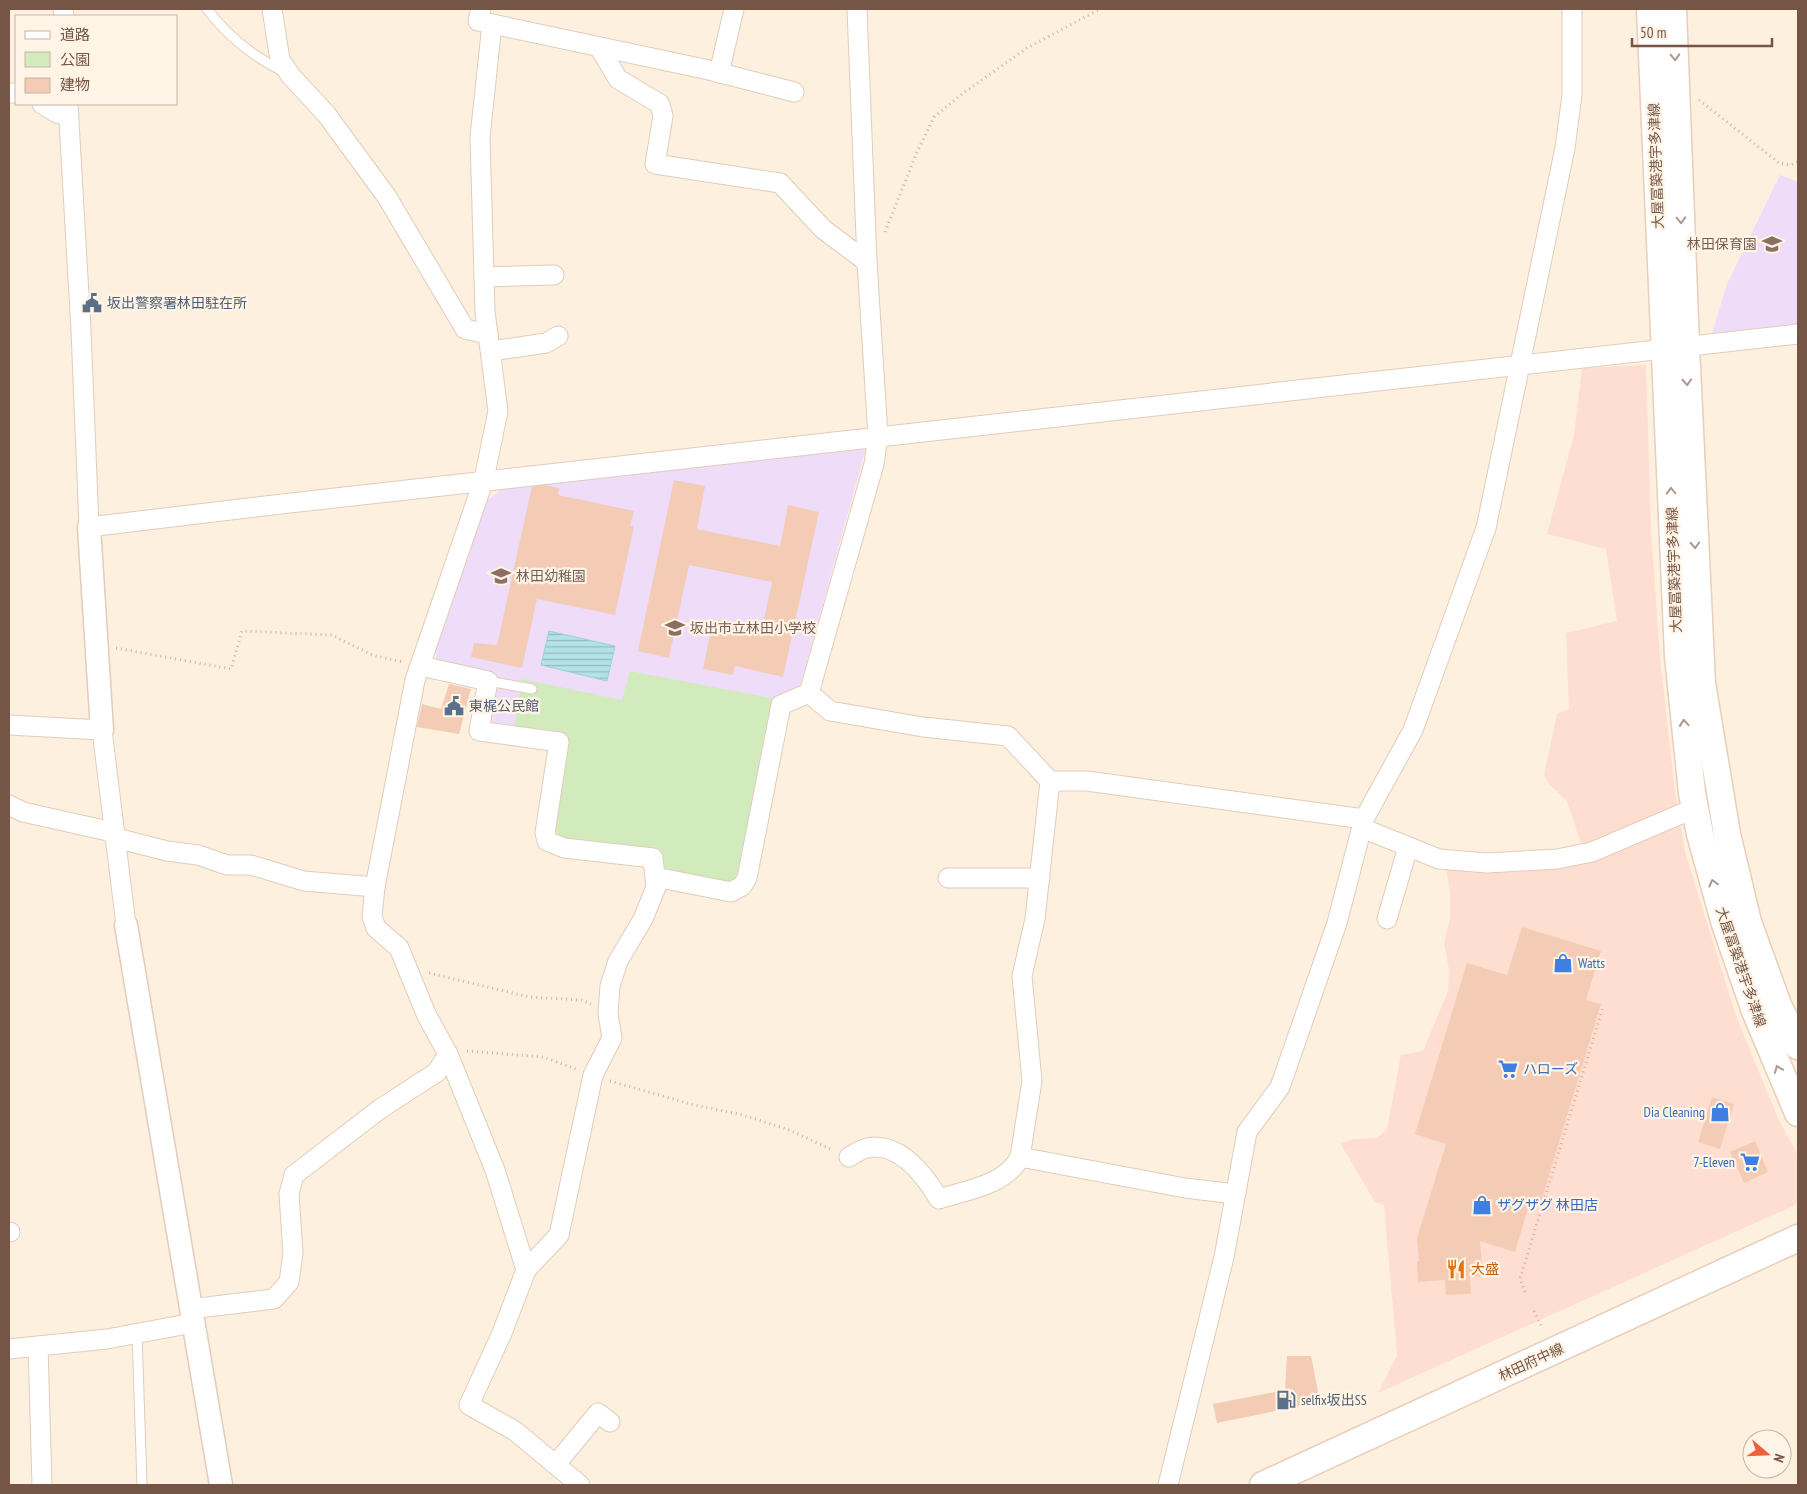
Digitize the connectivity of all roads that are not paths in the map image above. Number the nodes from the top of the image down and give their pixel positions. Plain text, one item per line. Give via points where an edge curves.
1 (207, 9) edge
2 (272, 9) edge
3 (481, 9) edge
4 (734, 9) edge
5 (857, 9) edge
6 (1572, 9) edge
7 (1650, 9) edge
8 (1673, 9) edge
9 (492, 24) junction
10 (598, 46) junction
11 (719, 73) junction
12 (291, 76) junction
13 (794, 92) dead end
14 (46, 105) edge
15 (68, 110) edge
16 (867, 262) junction
17 (554, 275) dead end
18 (484, 277) junction
19 (1798, 334) edge
20 (558, 336) dead end
21 (489, 342) junction
22 (1675, 348) junction
23 (1520, 367) junction
24 (878, 436) junction
25 (484, 479) junction
26 (89, 527) junction
27 (420, 666) junction
28 (488, 681) junction
29 (532, 689) dead end
30 (809, 693) junction
31 (9, 725) edge
32 (102, 730) junction
33 (1050, 781) junction
34 (9, 805) edge
35 (1695, 808) junction
36 (1363, 824) junction
37 (114, 835) junction
38 (1408, 847) junction
39 (655, 877) junction
40 (948, 878) dead end
41 (1040, 878) junction
42 (375, 887) junction
43 (1387, 919) dead end
44 (126, 925) joint
45 (1798, 1046) edge
46 (448, 1054) junction
47 (1798, 1114) edge
48 (849, 1157) road end
49 (1020, 1157) junction
50 (1235, 1194) junction
51 (1798, 1238) edge
52 (526, 1270) junction
53 (191, 1316) junction
54 (137, 1334) junction
55 (38, 1346) junction
56 (9, 1350) edge
57 (610, 1422) dead end
58 (556, 1464) junction
59 (42, 1485) edge
60 (142, 1485) edge
61 (221, 1485) edge
62 (580, 1485) edge
63 (1168, 1485) edge
64 (1263, 1485) edge

1 - 12 lane via 237,44
2 - 12 street via 280,60
3 - 9 street via 478,21
4 - 11 street
5 - 16 street
6 - 23 street via 1572,95 1565,148
7 - 22 main road, 大屋冨築港宇多津線
8 -> 22 main road, 大屋冨築港宇多津線 via 1676,81
9 - 10 street
9 - 18 street via 480,137
10 - 11 street
10 - 16 street via 618,79 660,104 663,116 655,164 780,183 823,229
11 - 13 street
12 - 21 street via 327,115 387,197 465,329
14 - 15 street
15 - 26 street
16 - 24 street
17 - 18 street
18 - 21 street
19 - 22 street
20 - 21 street via 546,343
21 - 25 street via 498,411
22 - 23 street
35 -> 22 main road, 大屋冨築港宇多津線 via 1678,656
22 -> 45 main road, 大屋冨築港宇多津線 via 1702,683 1726,834 1748,922 1778,1005
23 - 24 street
23 - 36 street via 1486,528 1413,730
24 - 25 street
24 - 30 street via 874,464
25 - 26 street
25 - 27 street
26 - 32 street
27 - 28 street
27 - 42 street
28 - 29 lane
28 - 39 street via 479,731 559,742 545,834 547,842 564,848 653,858
30 - 33 street via 830,711 923,727 1008,736
30 - 39 street via 781,705 747,878 742,886 731,892
31 - 32 street
32 - 37 street
33 - 36 street via 1087,781
33 - 41 street
34 - 37 street via 22,812 89,825
35 - 38 street via 1592,852 1557,859 1487,863 1439,859
47 -> 35 main road, 大屋冨築港宇多津線 via 1755,1011 1724,924
36 - 38 street
36 - 50 street via 1337,923 1280,1088 1247,1132
37 - 42 street via 227,865 252,865 304,881
37 - 44 street
38 - 43 street
39 - 52 street via 656,887 643,919 618,961 610,986 608,1009 612,1038 593,1075 559,1235
40 - 41 street
41 - 49 street via 1022,976 1032,1081
42 - 46 street via 372,916 376,928 399,948 427,1016
44 - 53 street
46 - 52 street via 495,1170
46 - 53 street via 437,1072 380,1109 294,1175 289,1194 293,1254 289,1282 274,1299
48 - 49 street via 866,1148 885,1148 914,1166 939,1199 1005,1177 1015,1168
49 - 50 street via 1185,1188
50 - 63 street via 1224,1258
51 - 64 main road, 林田府中線
52 - 58 street via 469,1405 515,1432
53 - 54 street
53 - 61 street
54 - 55 street
54 - 60 lane
55 - 56 street
55 - 59 street
57 - 58 street via 598,1413
58 - 62 street

